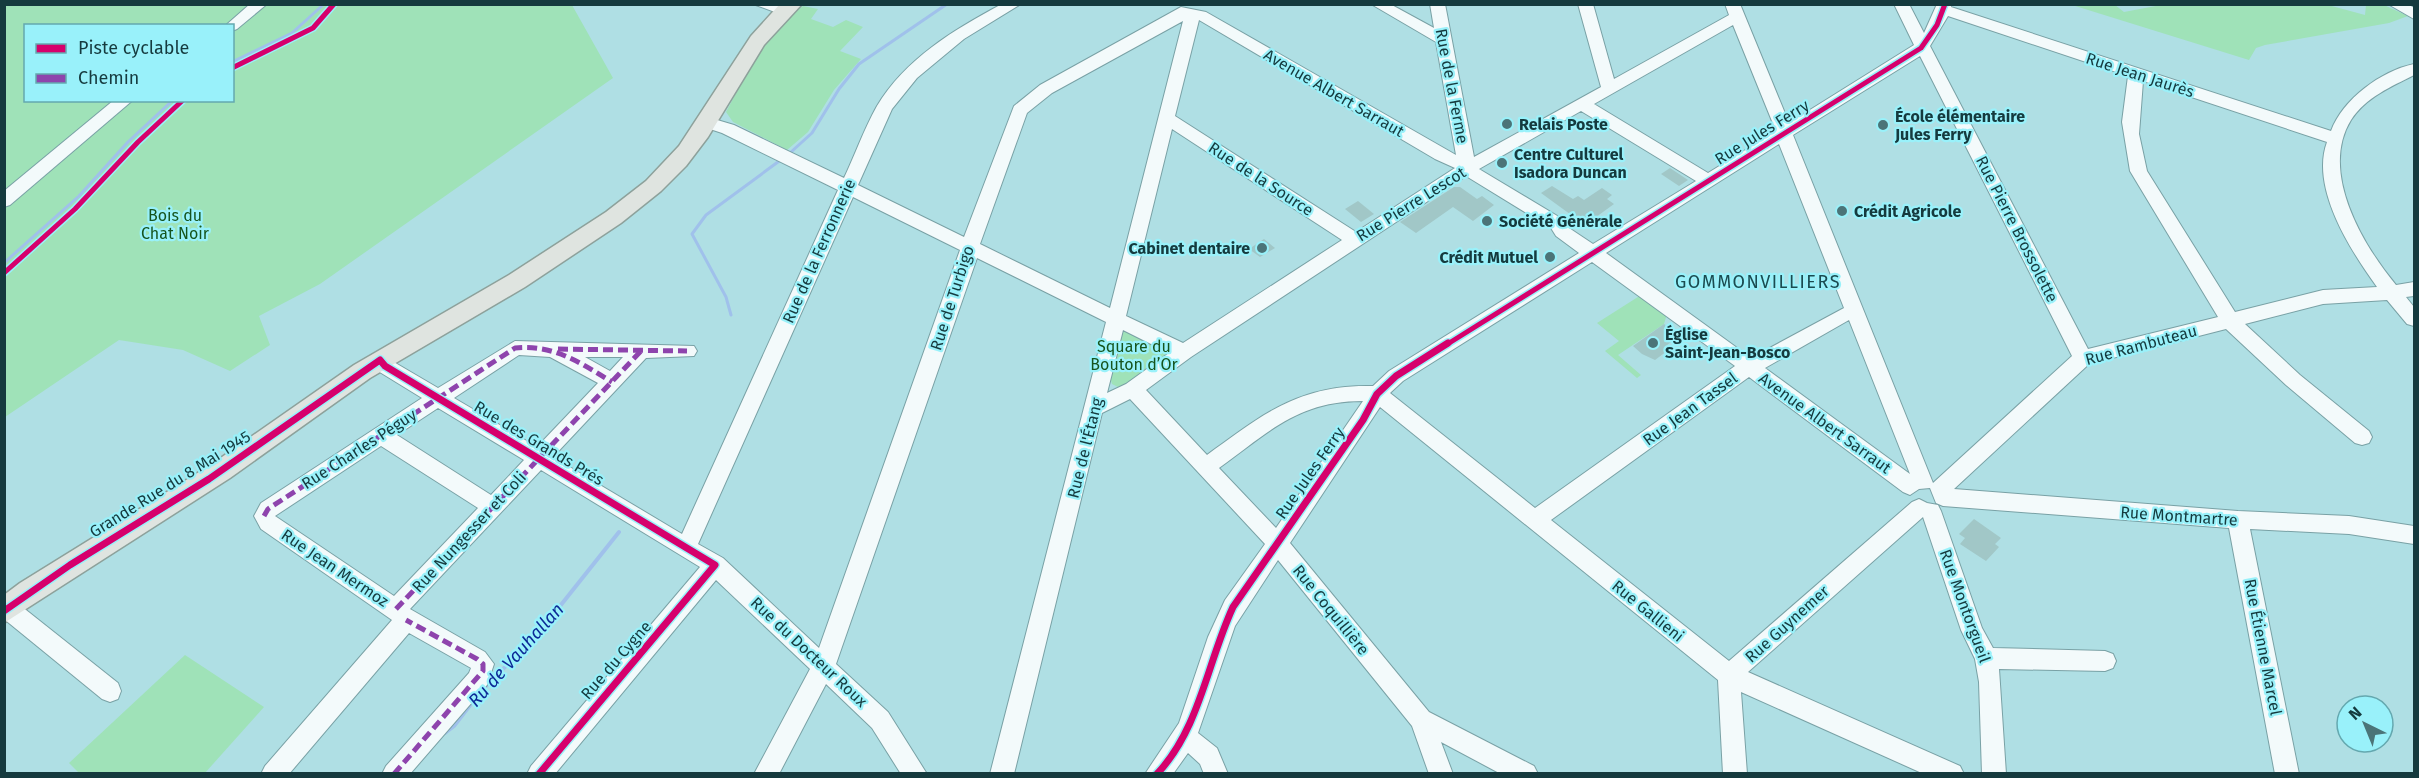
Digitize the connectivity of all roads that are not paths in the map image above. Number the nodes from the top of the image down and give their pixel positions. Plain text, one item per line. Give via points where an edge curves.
1 (260, 4) edge
2 (760, 4) edge
3 (1014, 4) edge
4 (1378, 4) edge
5 (1437, 4) edge
6 (1585, 4) edge
7 (1900, 4) edge
8 (2395, 4) edge
9 (787, 7) edge
10 (1944, 7) edge
11 (1735, 10) edge
12 (1192, 11) edge
13 (2415, 14) edge
14 (234, 24) edge
15 (1442, 39) junction
16 (1921, 48) junction
17 (2415, 69) edge
18 (2136, 73) junction
19 (1609, 88) junction
20 (123, 102) edge
21 (1581, 104) junction
22 (1167, 118) junction
23 (708, 122) junction
24 (1784, 135) junction
25 (2336, 139) junction
26 (1469, 167) junction
27 (1709, 181) junction
28 (847, 188) junction
29 (4, 201) edge
30 (1355, 240) junction
31 (970, 247) junction
32 (1595, 253) junction
33 (2415, 289) edge
34 (2390, 293) junction
35 (1853, 312) junction
36 (2415, 319) edge
37 (1116, 320) junction
38 (2230, 322) junction
39 (554, 349) junction
40 (641, 351) junction
41 (687, 351) dead end
42 (1184, 352) junction
43 (2083, 358) junction
44 (380, 360) junction
45 (1750, 367) junction
46 (612, 382) junction
47 (1133, 389) junction
48 (1377, 394) junction
49 (437, 398) junction
50 (1095, 408) junction
51 (380, 435) junction
52 (2362, 437) dead end
53 (539, 458) junction
54 (1205, 467) junction
55 (1927, 496) junction
56 (493, 507) junction
57 (264, 516) joint
58 (1535, 520) junction
59 (2238, 520) junction
60 (2415, 535) edge
61 (1277, 543) junction
62 (686, 548) junction
63 (715, 565) junction
64 (6, 610) edge
65 (401, 614) junction
66 (1986, 658) junction
67 (2105, 661) dead end
68 (824, 666) junction
69 (1729, 675) junction
70 (110, 691) dead end
71 (1421, 720) junction
72 (1185, 739) junction
73 (273, 774) edge
74 (394, 774) edge
75 (539, 774) edge
76 (766, 774) edge
77 (915, 774) edge
78 (1002, 774) edge
79 (1157, 774) edge
80 (1216, 774) edge
81 (1441, 774) edge
82 (1526, 774) edge
83 (1735, 774) edge
84 (1952, 774) edge
85 (1994, 774) edge
86 (2287, 774) edge

1 - 14 street
2 - 9 street
3 - 28 street, Rue de la Ferronnerie via 952,39 914,68 884,108
4 - 15 street
5 - 15 street, Rue de la Ferme
6 - 19 street
7 - 16 street, Rue Pierre Brossolette
8 - 13 street
9 - 23 main road, Grande Rue du 8 Mai 1945 via 750,53
10 - 16 street, Rue Jules Ferry
10 - 18 street, Rue Jean Jaurès
11 - 19 street, Rue Pierre Lescot
11 - 24 street, Rue Montorgueil
12 - 22 street, Rue de l'Étang
12 - 26 street, Avenue Albert Sarraut
12 - 31 street, Rue de Turbigo via 1046,89 1020,110
15 - 26 street, Rue de la Ferme
16 - 24 street, Rue Jules Ferry
16 - 43 street, Rue Pierre Brossolette
17 - 25 street via 2381,83 2362,98 2347,115
18 - 25 street, Rue Jean Jaurès
18 - 38 street via 2129,124 2131,149 2139,171
19 - 21 street, Rue Pierre Lescot
20 - 29 street
21 - 26 street, Rue Pierre Lescot
21 - 27 street
22 - 30 street, Rue de la Source
22 - 37 street, Rue de l'Étang
23 - 28 street
23 - 44 main road, Grande Rue du 8 Mai 1945 via 674,167 644,194 543,264
24 - 27 street, Rue Jules Ferry
24 - 35 street, Rue Montorgueil
25 - 34 street via 2331,156 2341,215 2355,244
26 - 30 street, Rue Pierre Lescot
26 - 32 street, Avenue Albert Sarraut via 1507,195 1558,224 1562,232
27 - 32 street, Rue Jules Ferry
28 - 31 street
28 - 62 street, Rue de la Ferronnerie
30 - 42 street, Rue Pierre Lescot
31 - 37 street
31 - 68 street, Rue de Turbigo
32 - 45 street, Avenue Albert Sarraut via 1640,290
32 - 48 street, Rue Jules Ferry via 1577,268 1396,376
33 - 34 street, Rue Rambuteau
34 - 36 street
34 - 38 street, Rue Rambuteau via 2323,297
35 - 45 street, Rue Jean Tassel
35 - 55 street, Rue Montorgueil
37 - 42 street
37 - 50 street, Rue de l'Étang
38 - 43 street, Rue Rambuteau
38 - 52 street
39 - 40 street, Rue Charles Péguy
39 - 46 street, Rue Charles Péguy
39 - 49 street, Rue Charles Péguy via 514,348
40 - 41 street, Rue Charles Péguy
40 - 46 street, Rue Nungesser et Coli
42 - 47 street, Rue Pierre Lescot
43 - 55 street, Rue Rambuteau
44 - 49 street, Rue des Grands Prés
44 - 64 main road, Grande Rue du 8 Mai 1945 via 223,470 83,555
45 - 55 street, Avenue Albert Sarraut
45 - 58 street, Rue Jean Tassel
46 - 53 street, Rue Nungesser et Coli
47 - 50 street, Rue Pierre Lescot
47 - 54 street, Rue Coquillière
48 - 54 street via 1324,397 1290,408
48 - 58 street, Rue Gallieni
48 - 61 street, Rue Jules Ferry via 1364,420
49 - 51 street, Rue Charles Péguy
49 - 53 street, Rue des Grands Prés
50 - 78 street, Rue de l'Étang
51 - 56 street
51 - 57 street, Rue Charles Péguy via 268,509
53 - 56 street, Rue Nungesser et Coli
53 - 62 street, Rue des Grands Prés
54 - 61 street, Rue Coquillière
55 - 59 street, Rue Montmartre
55 - 66 street, Rue Montorgueil via 1972,630
55 - 69 street, Rue Guynemer
56 - 65 street, Rue Nungesser et Coli
57 - 65 street, Rue Jean Mermoz via 268,523
58 - 69 street, Rue Gallieni
59 - 60 street, Rue Montmartre via 2349,525
59 - 86 street, Rue Étienne Marcel
61 - 71 street, Rue Coquillière
61 - 72 street, Rue Jules Ferry via 1233,607 1218,638
62 - 63 street, Rue du Docteur Roux
63 - 68 street, Rue du Docteur Roux
63 - 75 street, Rue du Cygne
64 - 70 street
65 - 73 street, Rue Nungesser et Coli
65 - 74 street, Rue Jean Mermoz via 477,658 483,671
66 - 67 street
66 - 85 street, Rue Montorgueil
68 - 76 street, Rue de Turbigo
68 - 77 street, Rue du Docteur Roux via 880,720
69 - 83 street, Rue Guynemer
69 - 84 street, Rue Gallieni
71 - 81 street
71 - 82 street, Rue Coquillière
72 - 79 street, Rue Jules Ferry
72 - 80 street via 1201,745 1212,759

